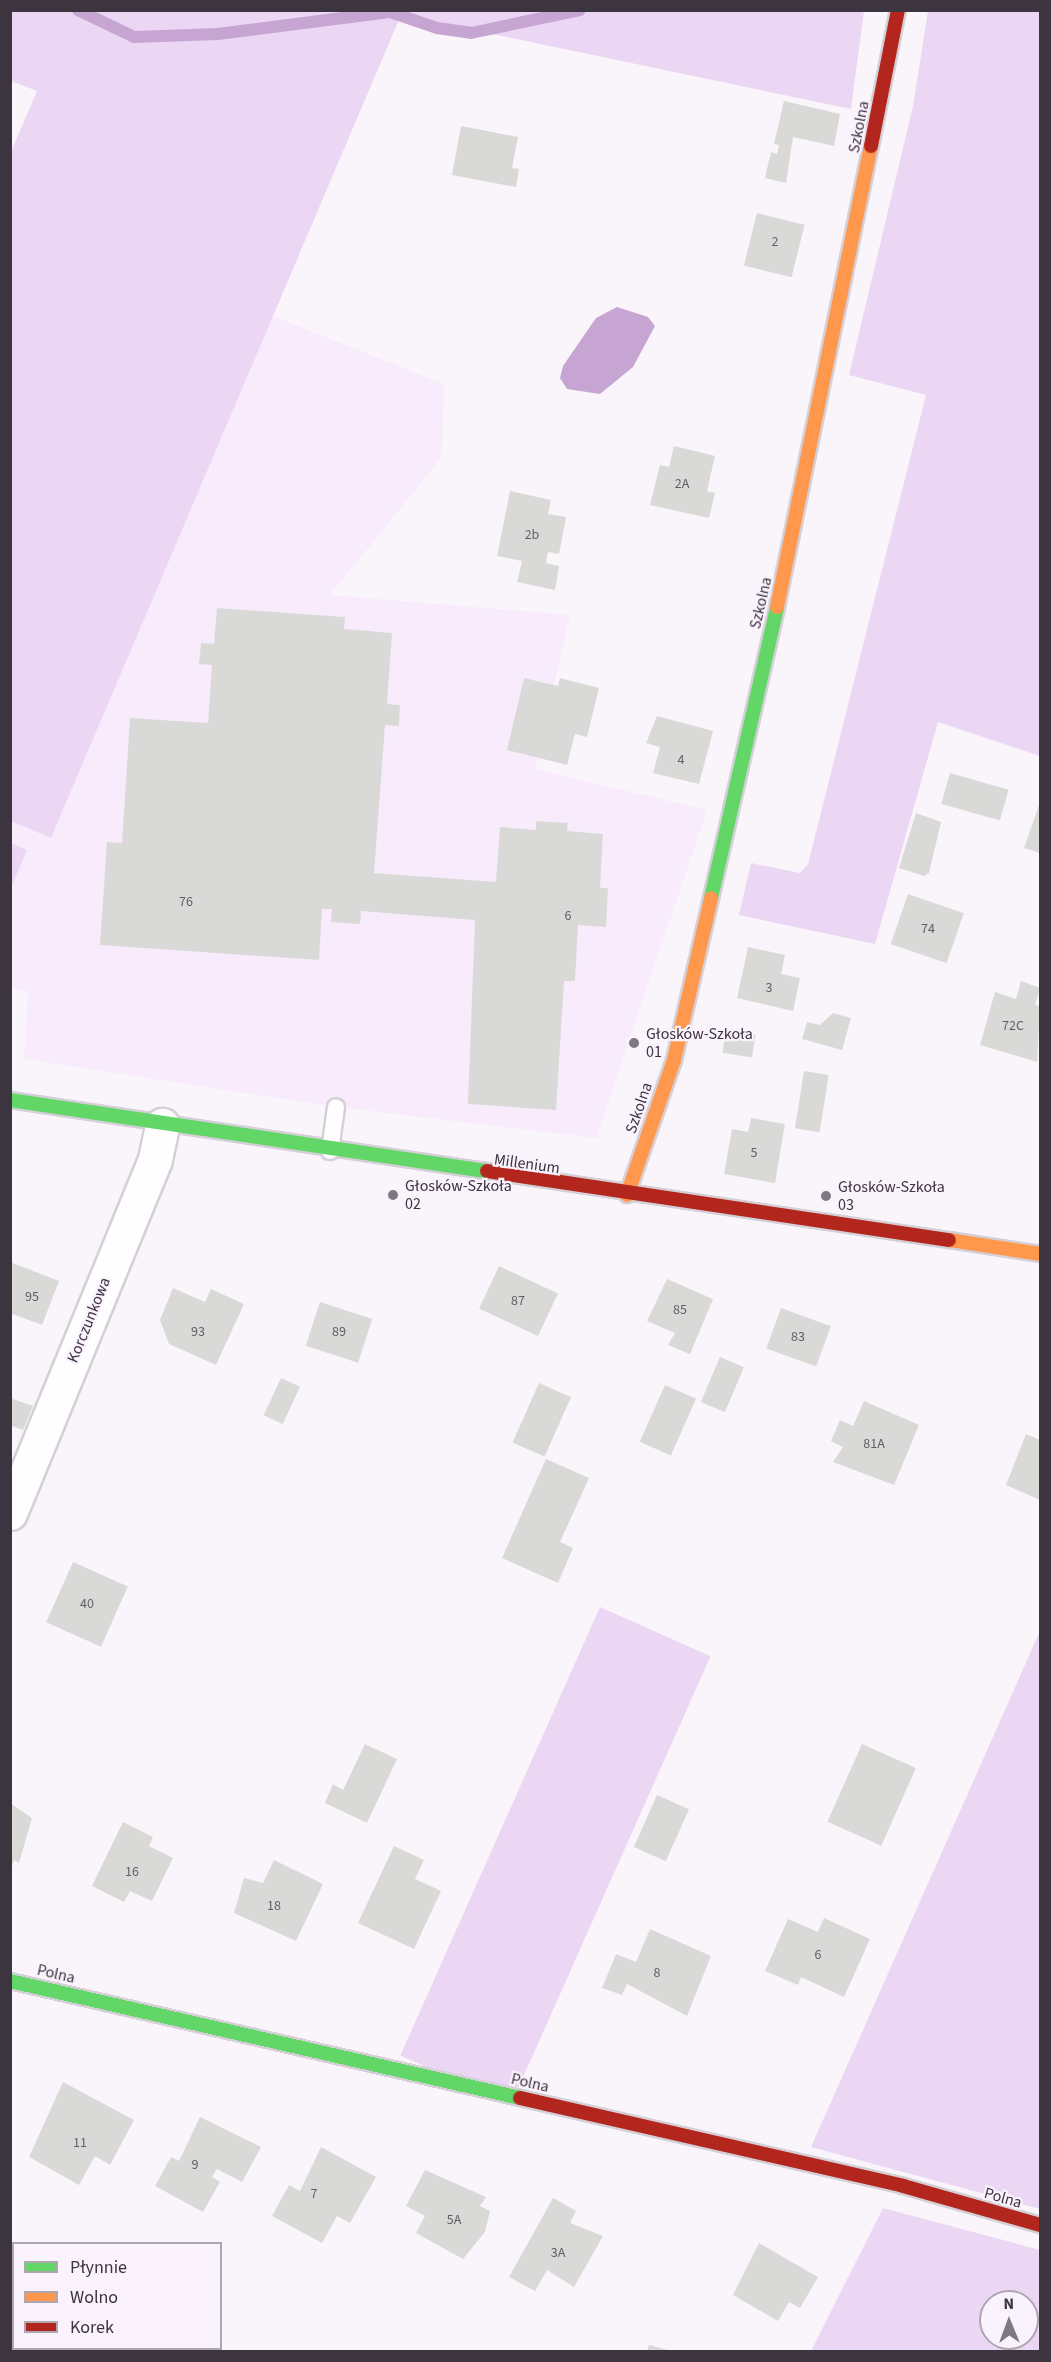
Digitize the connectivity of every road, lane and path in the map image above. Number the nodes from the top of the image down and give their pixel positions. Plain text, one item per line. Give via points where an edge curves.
1 (898, 10) edge
2 (10, 1100) edge
3 (336, 1107) dead end
4 (162, 1125) junction
5 (330, 1151) junction
6 (627, 1195) junction
7 (1041, 1254) edge
8 (10, 1514) edge
9 (10, 1981) edge
10 (1041, 2225) edge

1 - 6 street, Szkolna via 783,579 674,1060
2 - 4 street, Millenium
3 - 5 lane
4 - 5 street, Millenium
4 - 8 street, Korczunkowa via 155,1159
5 - 6 street, Millenium
6 - 7 street, Millenium
9 - 10 street, Polna via 903,2186

